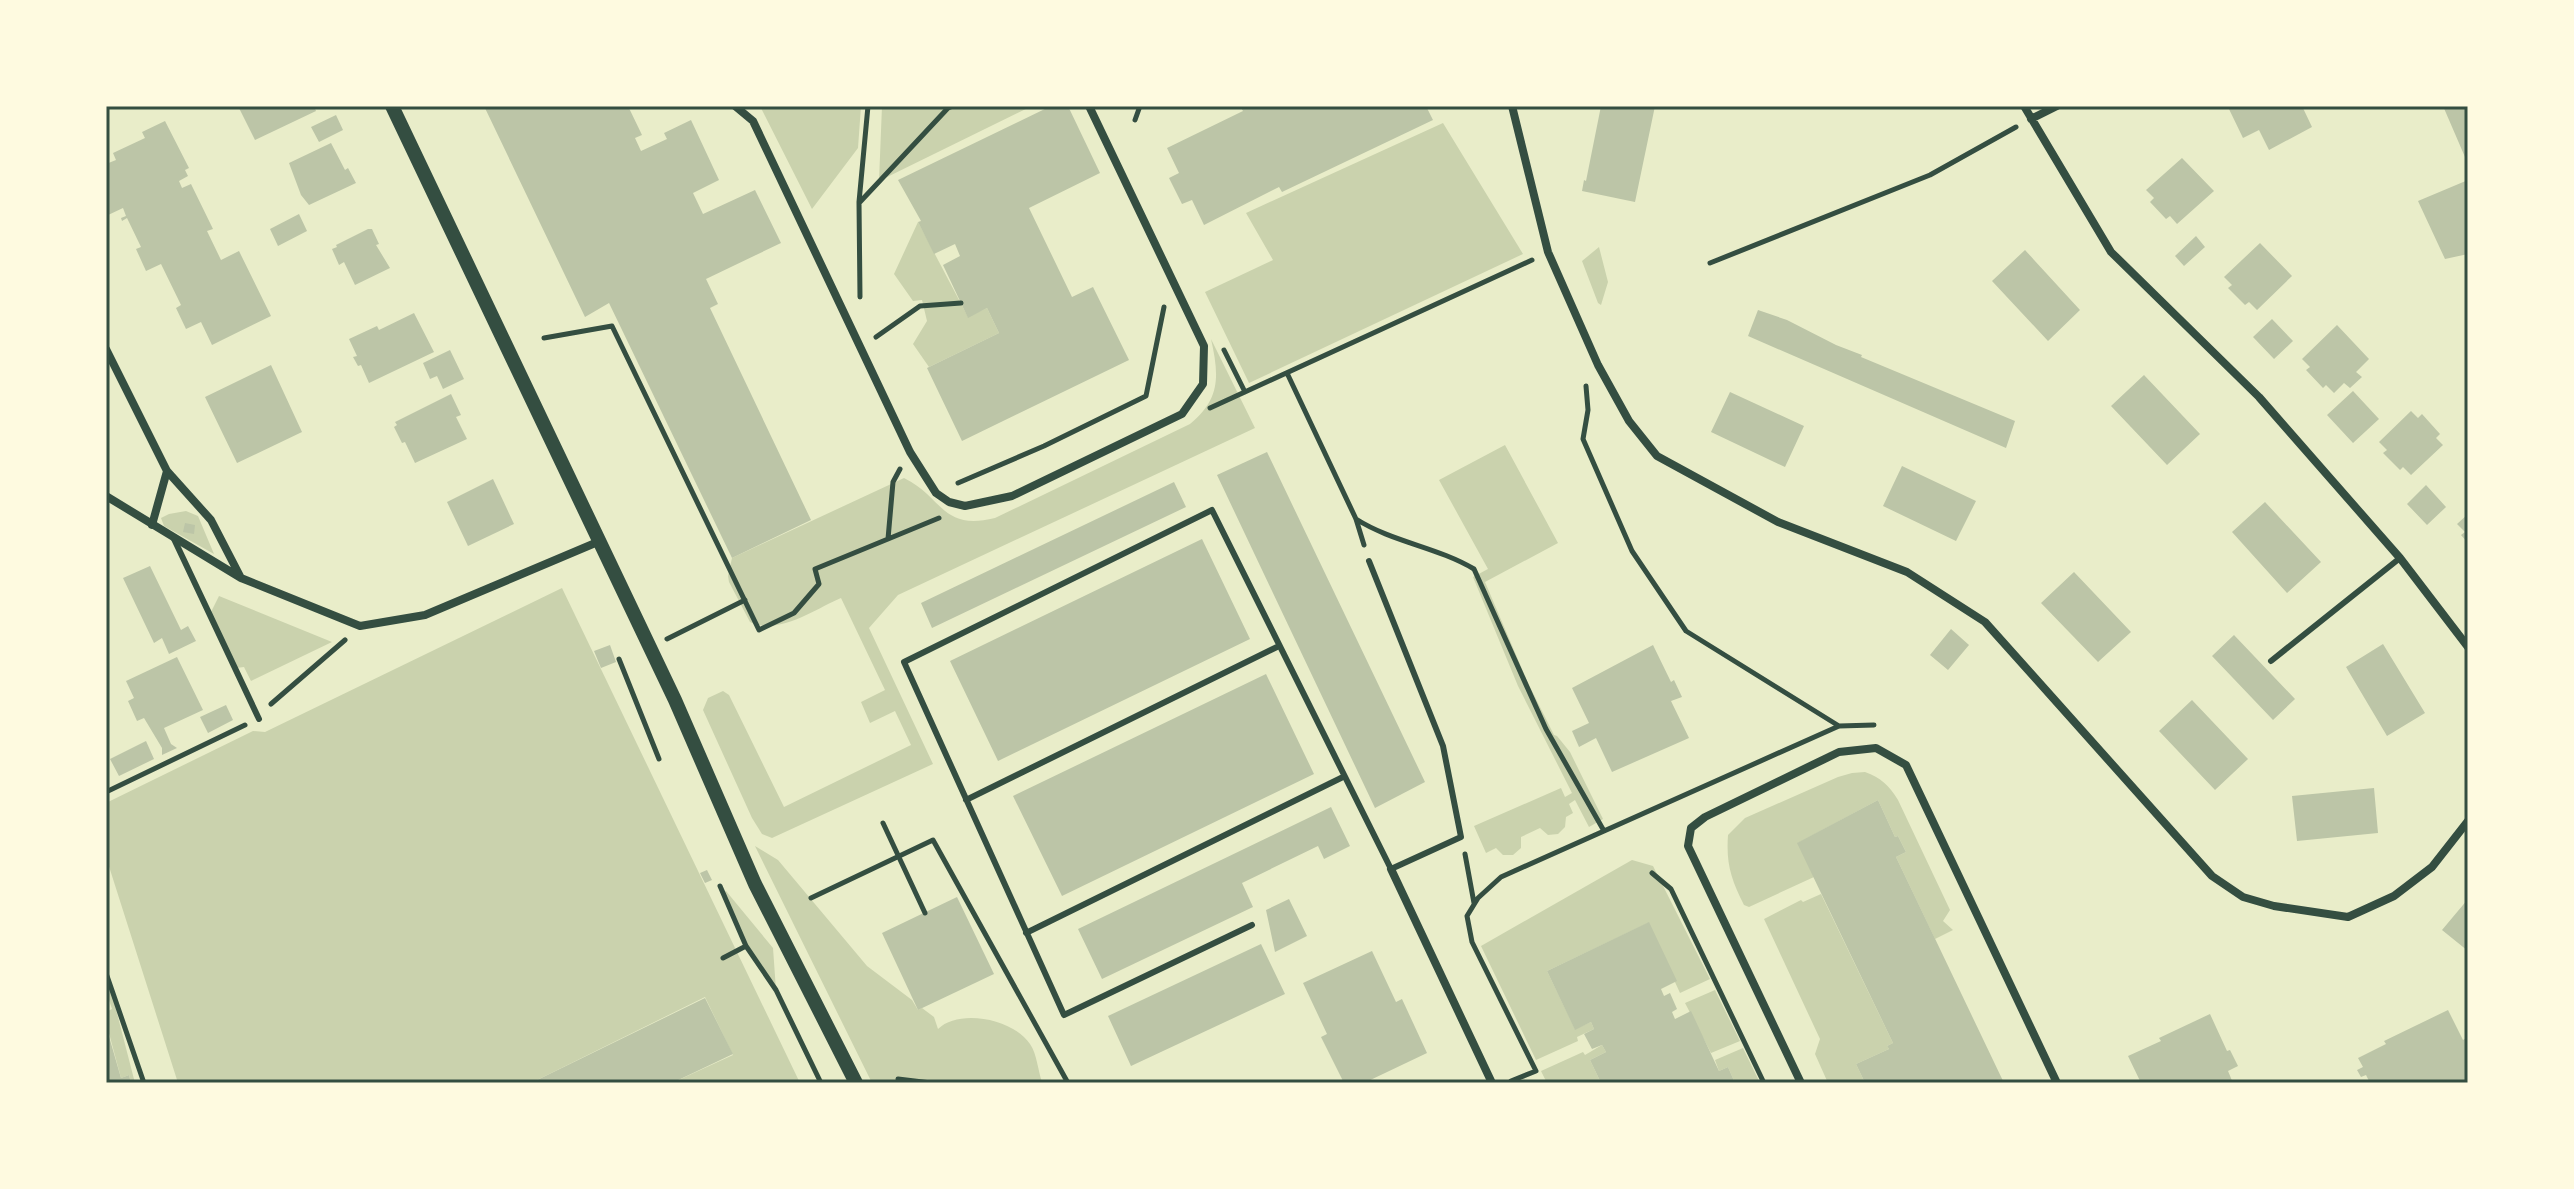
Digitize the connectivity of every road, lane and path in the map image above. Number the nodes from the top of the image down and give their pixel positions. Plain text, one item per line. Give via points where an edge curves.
1 (392, 106) edge
2 (735, 106) edge
3 (868, 106) edge
4 (953, 106) edge
5 (1089, 106) edge
6 (1140, 106) edge
7 (1512, 106) edge
8 (2026, 106) edge
9 (2057, 106) edge
10 (2031, 119) junction
11 (1135, 120) dead end
12 (859, 202) junction
13 (1548, 252) junction
14 (1710, 263) dead end
15 (1171, 275) junction
16 (961, 303) dead end
17 (860, 304) dead end
18 (544, 338) dead end
19 (860, 348) junction
20 (106, 349) edge
21 (1287, 373) junction
22 (1585, 382) dead end
23 (1182, 414) junction
24 (910, 452) junction
25 (167, 471) junction
26 (936, 493) junction
27 (106, 496) edge
28 (965, 506) junction
29 (1356, 519) junction
30 (152, 525) junction
31 (174, 539) junction
32 (888, 539) junction
33 (600, 541) junction
34 (2400, 558) junction
35 (1369, 561) joint
36 (241, 578) junction
37 (745, 600) junction
38 (667, 639) dead end
39 (1279, 646) junction
40 (2468, 647) edge
41 (619, 659) dead end
42 (2271, 661) dead end
43 (259, 719) dead end
44 (1874, 725) dead end
45 (1839, 726) junction
46 (659, 759) dead end
47 (1343, 777) junction
48 (966, 800) junction
49 (2468, 821) edge
50 (883, 823) dead end
51 (1604, 831) junction
52 (1461, 837) junction
53 (899, 856) junction
54 (1391, 869) junction
55 (1652, 873) dead end
56 (720, 886) dead end
57 (811, 898) dead end
58 (1474, 904) junction
59 (925, 913) dead end
60 (1252, 925) dead end
61 (1026, 933) junction
62 (746, 946) junction
63 (723, 958) dead end
64 (106, 973) edge
65 (898, 1079) dead end
66 (144, 1083) edge
67 (821, 1083) edge
68 (856, 1083) edge
69 (931, 1083) edge
70 (1068, 1083) edge
71 (1492, 1083) edge
72 (1506, 1083) edge
73 (1764, 1083) edge
74 (1801, 1083) edge
75 (2057, 1083) edge

1 - 33 street
2 - 19 street via 753,121
3 - 12 path
4 - 12 path
5 - 15 street
6 - 11 path
7 - 13 street
8 - 10 street
9 - 10 street
10 - 14 path via 1930,175
10 - 34 street via 2111,252 2259,397
12 - 17 path
13 - 21 path
13 - 49 street via 1598,365 1629,421 1657,456 1778,522 1907,572 1985,622 2212,876 2243,897 2348,917 2394,896 2432,867
15 - 23 street via 1204,346 1203,384
15 - 26 path via 1146,396
16 - 19 path via 920,306
18 - 37 path via 612,326
19 - 24 street
20 - 25 street
21 - 23 path via 1214,407
21 - 29 path
22 - 45 path via 1583,439 1632,551 1686,631
23 - 28 street via 1012,496
24 - 26 street
24 - 32 path via 893,482
25 - 30 street
25 - 36 street via 211,520
26 - 28 street
27 - 30 street
28 - 32 path
29 - 35 path
29 - 51 path via 1474,569 1546,729
30 - 31 street
31 - 36 street
31 - 43 lane
32 - 37 path via 815,569 819,584 794,613 759,630
33 - 36 street via 425,615 360,626
33 - 68 street via 755,884
34 - 40 street
34 - 42 lane
35 - 52 lane via 1443,746
37 - 38 path
39 - 47 lane
39 - 48 lane
39 - 48 lane via 1212,510 904,662
41 - 46 path
44 - 45 path
45 - 51 path
47 - 54 lane
47 - 61 lane
48 - 61 lane
50 - 53 path
51 - 58 path via 1501,877
52 - 54 lane
52 - 58 path
53 - 57 path
53 - 59 path
53 - 70 path via 933,840
54 - 71 street
55 - 73 path via 1671,889
56 - 62 path
58 - 72 path via 1467,916 1472,942 1536,1071
60 - 61 lane via 1064,1015
62 - 63 path
62 - 67 path via 776,990
64 - 66 path
65 - 69 path
74 - 75 street via 1688,846 1691,828 1839,752 1876,748 1906,765

